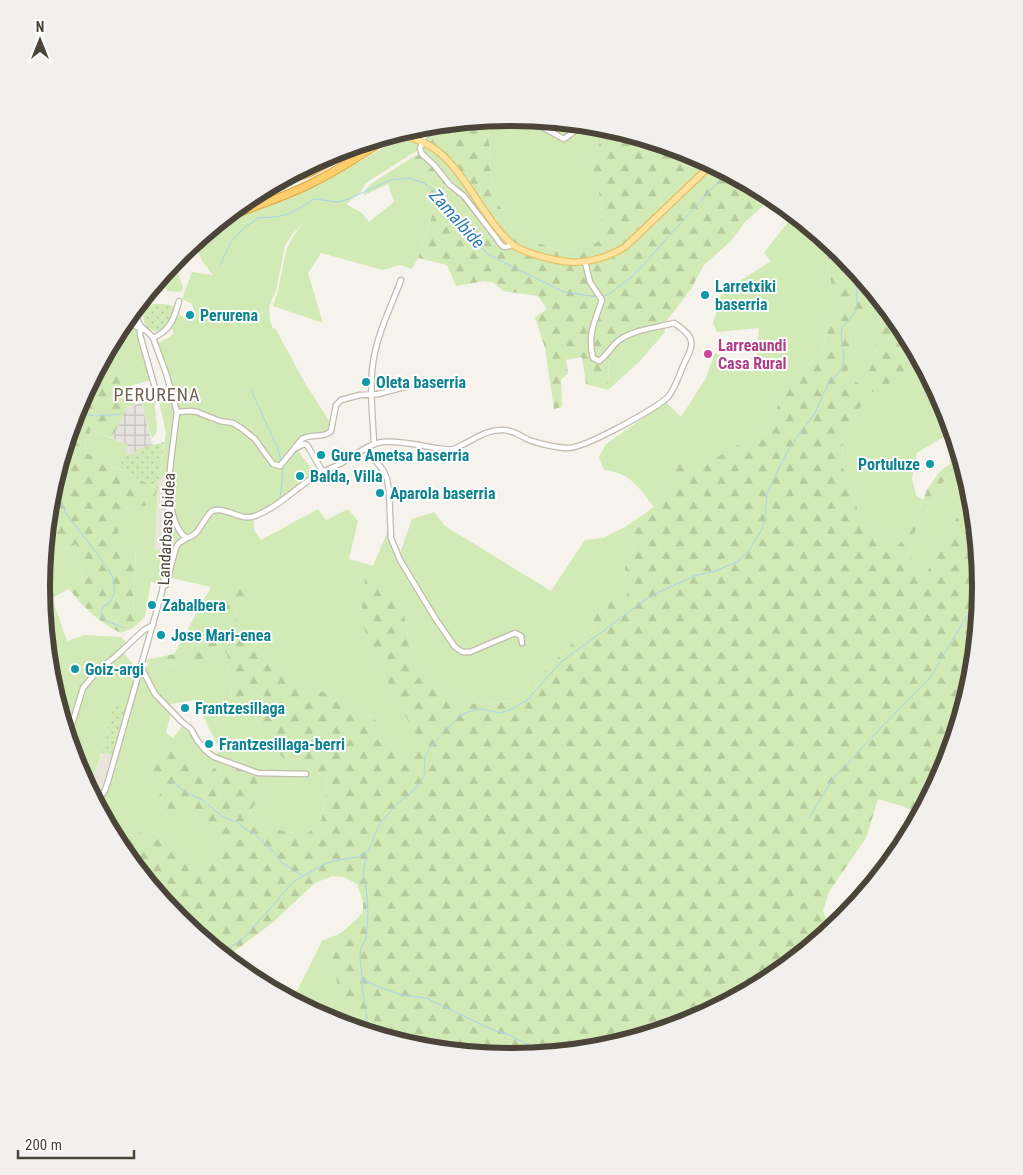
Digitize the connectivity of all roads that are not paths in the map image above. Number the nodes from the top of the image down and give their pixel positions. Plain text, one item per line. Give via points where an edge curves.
1 (543, 127) edge
2 (576, 131) edge
3 (426, 134) edge
4 (424, 137) dead end
5 (410, 138) edge
6 (422, 143) dead end
7 (371, 148) edge
8 (706, 169) edge
9 (249, 209) edge
10 (512, 244) junction
11 (585, 262) junction
12 (401, 280) dead end
13 (179, 301) dead end
14 (138, 317) edge
15 (138, 321) junction
16 (153, 338) junction
17 (408, 386) dead end
18 (372, 394) junction
19 (157, 399) dead end
20 (177, 412) junction
21 (374, 444) junction
22 (294, 448) junction
23 (366, 449) junction
24 (323, 472) junction
25 (168, 492) junction
26 (187, 538) junction
27 (162, 592) junction
28 (154, 624) junction
29 (522, 644) dead end
30 (141, 667) junction
31 (71, 726) edge
32 (306, 774) dead end
33 (101, 798) edge

1 - 2 street via 564,140
3 - 4 street
5 - 10 main road via 421,140 445,156 502,235
6 - 10 street via 422,154 464,196 500,244 503,247
7 - 9 highway via 315,181
8 - 11 main road via 632,241 610,256
10 - 11 main road via 549,259
11 - 21 street via 590,282 602,300 591,332 593,358 600,361 616,343 643,330 674,323 688,334 692,347 668,396 628,423 573,448 528,440 508,430 492,431 454,449 395,442
12 - 18 street via 376,348
13 - 16 street via 167,328
14 - 15 street
15 - 16 street, Landarbaso bidea
15 - 19 street
16 - 20 street, Landarbaso bidea
17 - 18 street
18 - 21 street
18 - 22 street via 341,400 336,406 329,434 306,436
20 - 22 street via 197,412 237,425 255,439 273,464 280,466
20 - 25 street, Landarbaso bidea
21 - 23 street
22 - 24 street via 307,445
23 - 24 street
23 - 29 street via 387,478 391,538 396,551 455,646 462,652 470,652 515,633 520,636
24 - 26 street via 253,518 212,511 198,531
25 - 26 street via 177,527
25 - 27 street, Landarbaso bidea via 167,557
26 - 27 street via 176,548
27 - 28 street, Landarbaso bidea
28 - 30 street, Landarbaso bidea
28 - 31 street via 98,670 83,688
30 - 32 street via 154,694 191,729 205,750 214,757 258,773
30 - 33 street, Landarbaso bidea

